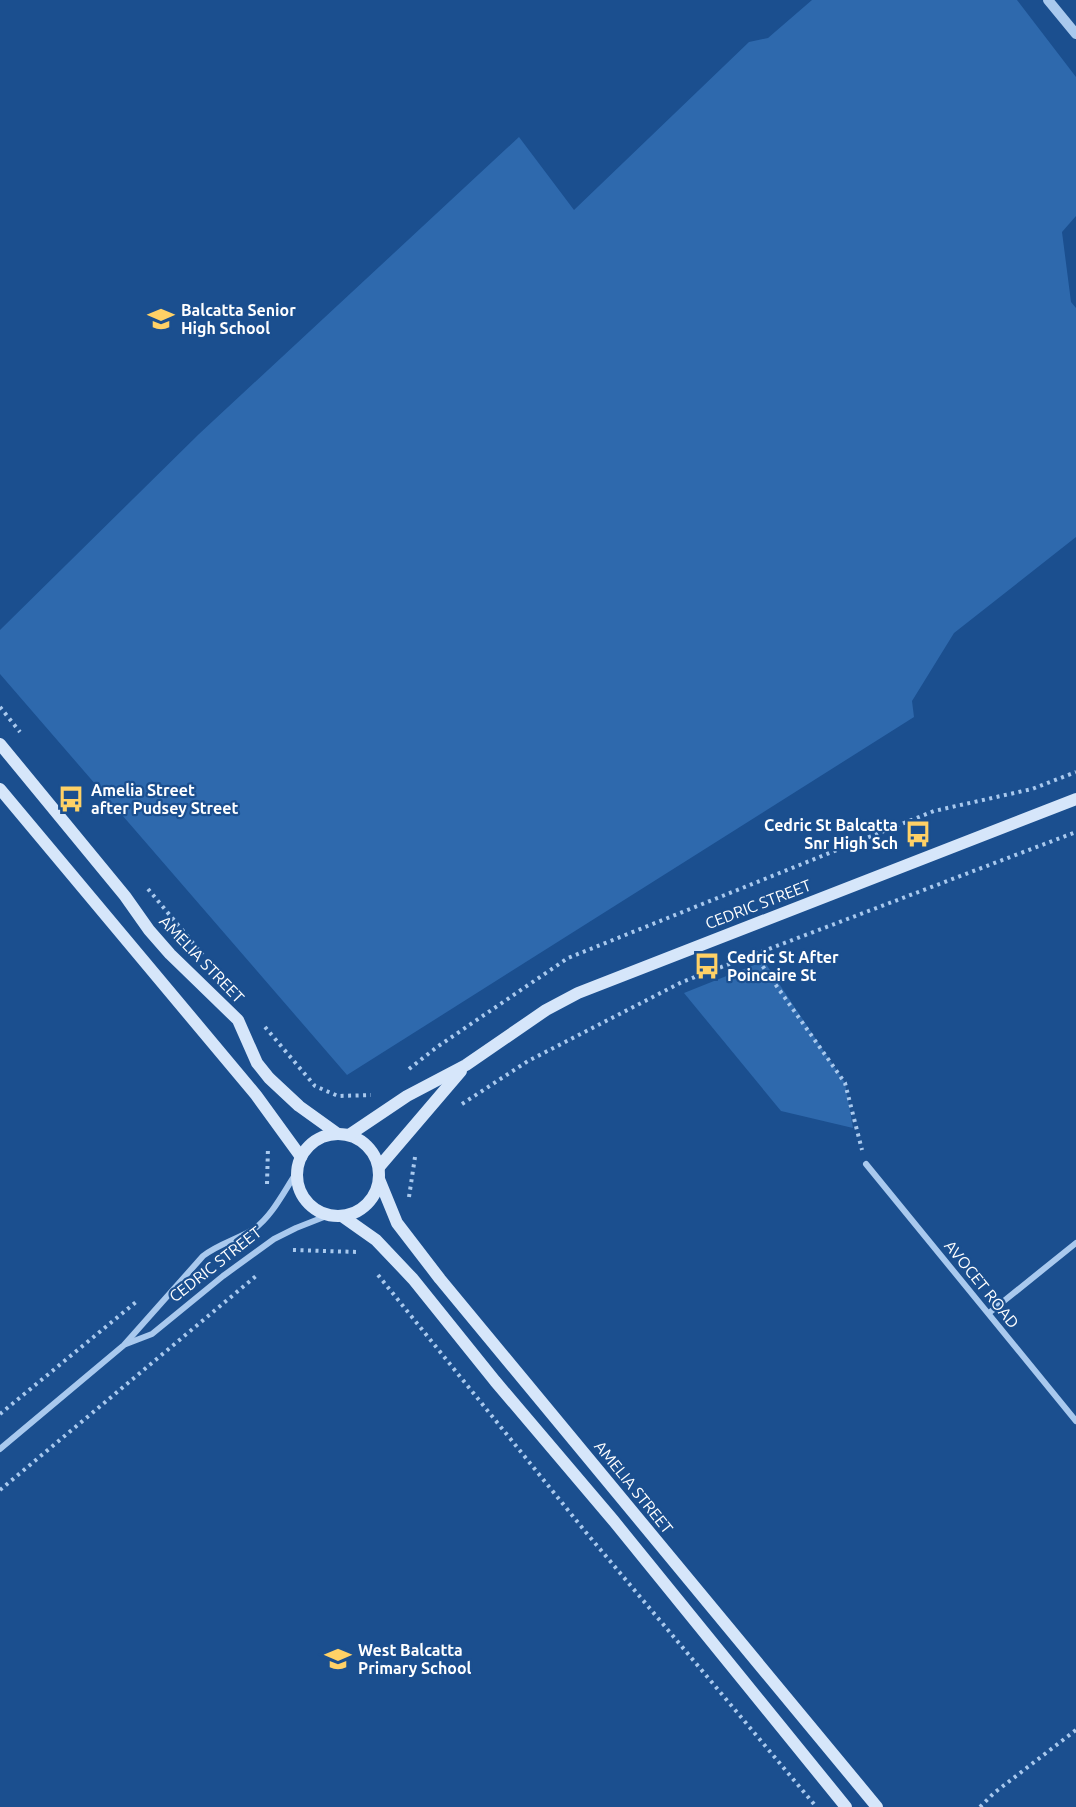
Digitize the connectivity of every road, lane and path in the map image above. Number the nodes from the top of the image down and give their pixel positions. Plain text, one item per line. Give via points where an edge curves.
1 (1048, 0) edge
2 (1076, 34) edge
3 (0, 707) edge
4 (22, 735) dead end
5 (0, 744) edge
6 (1076, 771) edge
7 (0, 789) edge
8 (1076, 799) edge
9 (1076, 832) edge
10 (141, 880) dead end
11 (754, 954) junction
12 (207, 959) dead end
13 (258, 1019) dead end
14 (466, 1065) junction
15 (402, 1075) dead end
16 (375, 1095) dead end
17 (461, 1105) dead end
18 (343, 1135) junction
19 (266, 1139) dead end
20 (417, 1149) dead end
21 (301, 1157) junction
22 (866, 1164) joint
23 (297, 1172) junction
24 (379, 1173) junction
25 (267, 1191) dead end
26 (408, 1202) dead end
27 (329, 1215) junction
28 (342, 1216) junction
29 (1076, 1243) edge
30 (289, 1249) dead end
31 (359, 1252) dead end
32 (374, 1270) dead end
33 (262, 1272) dead end
34 (145, 1295) dead end
35 (989, 1313) junction
36 (124, 1345) junction
37 (0, 1414) edge
38 (1076, 1421) edge
39 (0, 1449) edge
40 (0, 1490) edge
41 (1076, 1730) edge
42 (816, 1807) edge
43 (846, 1807) edge
44 (877, 1807) edge
45 (980, 1807) edge

1 - 2 street
3 - 4 path
5 - 18 main road, AMELIA STREET via 149,930 238,1020 257,1063 269,1078 299,1106
6 - 15 path via 1032,789 934,811 568,958
7 - 21 main road via 249,1087
8 - 14 main road, CEDRIC STREET via 609,980 546,1010
9 - 11 path
10 - 12 path
11 - 17 path via 618,1013 528,1061
11 - 22 path via 845,1083
13 - 16 path via 315,1086 338,1096
14 - 18 main road, CEDRIC STREET
14 - 24 main road, CEDRIC STREET
18 - 21 main road via 326,1135 316,1140
18 - 24 main road via 369,1147
19 - 25 path
20 - 26 path
21 - 23 main road
22 - 35 street, AVOCET ROAD
23 - 27 main road via 299,1188 307,1201
23 - 36 street, CEDRIC STREET via 264,1221 210,1251 194,1265
24 - 28 main road via 371,1200 363,1208
24 - 44 main road, AMELIA STREET via 397,1223 440,1279
27 - 28 main road
27 - 36 street, CEDRIC STREET via 274,1239 152,1334
28 - 43 main road via 376,1240 413,1279
29 - 35 street
30 - 31 path
32 - 42 path via 576,1521
33 - 40 path
34 - 37 path
35 - 38 street, AVOCET ROAD
36 - 39 street, CEDRIC STREET
41 - 45 path

